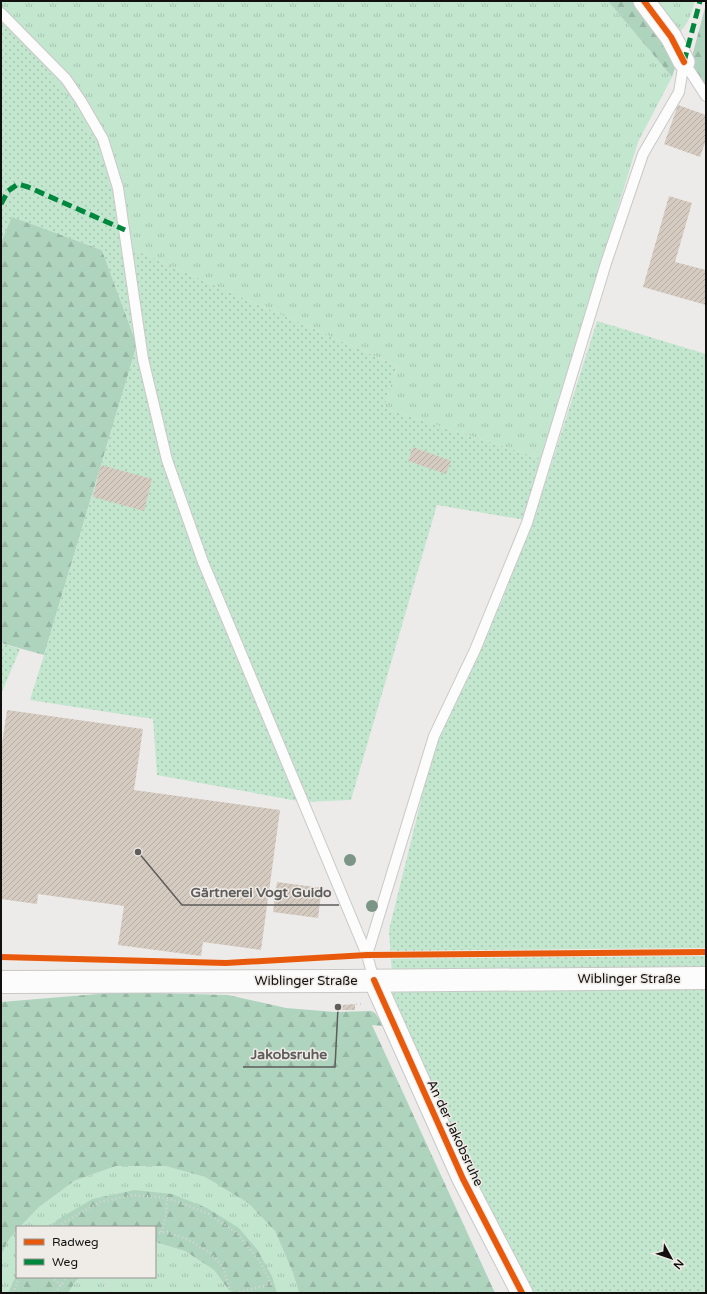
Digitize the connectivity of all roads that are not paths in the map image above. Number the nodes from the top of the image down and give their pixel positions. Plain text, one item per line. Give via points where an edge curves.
1 (644, 1) edge
2 (1, 13) edge
3 (684, 62) junction
4 (706, 96) edge
5 (366, 955) junction
6 (706, 978) edge
7 (374, 980) junction
8 (1, 982) edge
9 (522, 1293) edge

1 - 3 street via 671,37
2 - 5 lane via 66,80 81,100 103,139 118,188 144,360 167,460 203,562
3 - 4 lane
3 - 5 lane via 679,92 643,154 606,263 527,523 475,650 434,736
5 - 7 lane
6 - 7 main road, Wiblinger Straße
7 - 8 main road, Wiblinger Straße
7 - 9 street, An der Jakobsruhe via 463,1179

